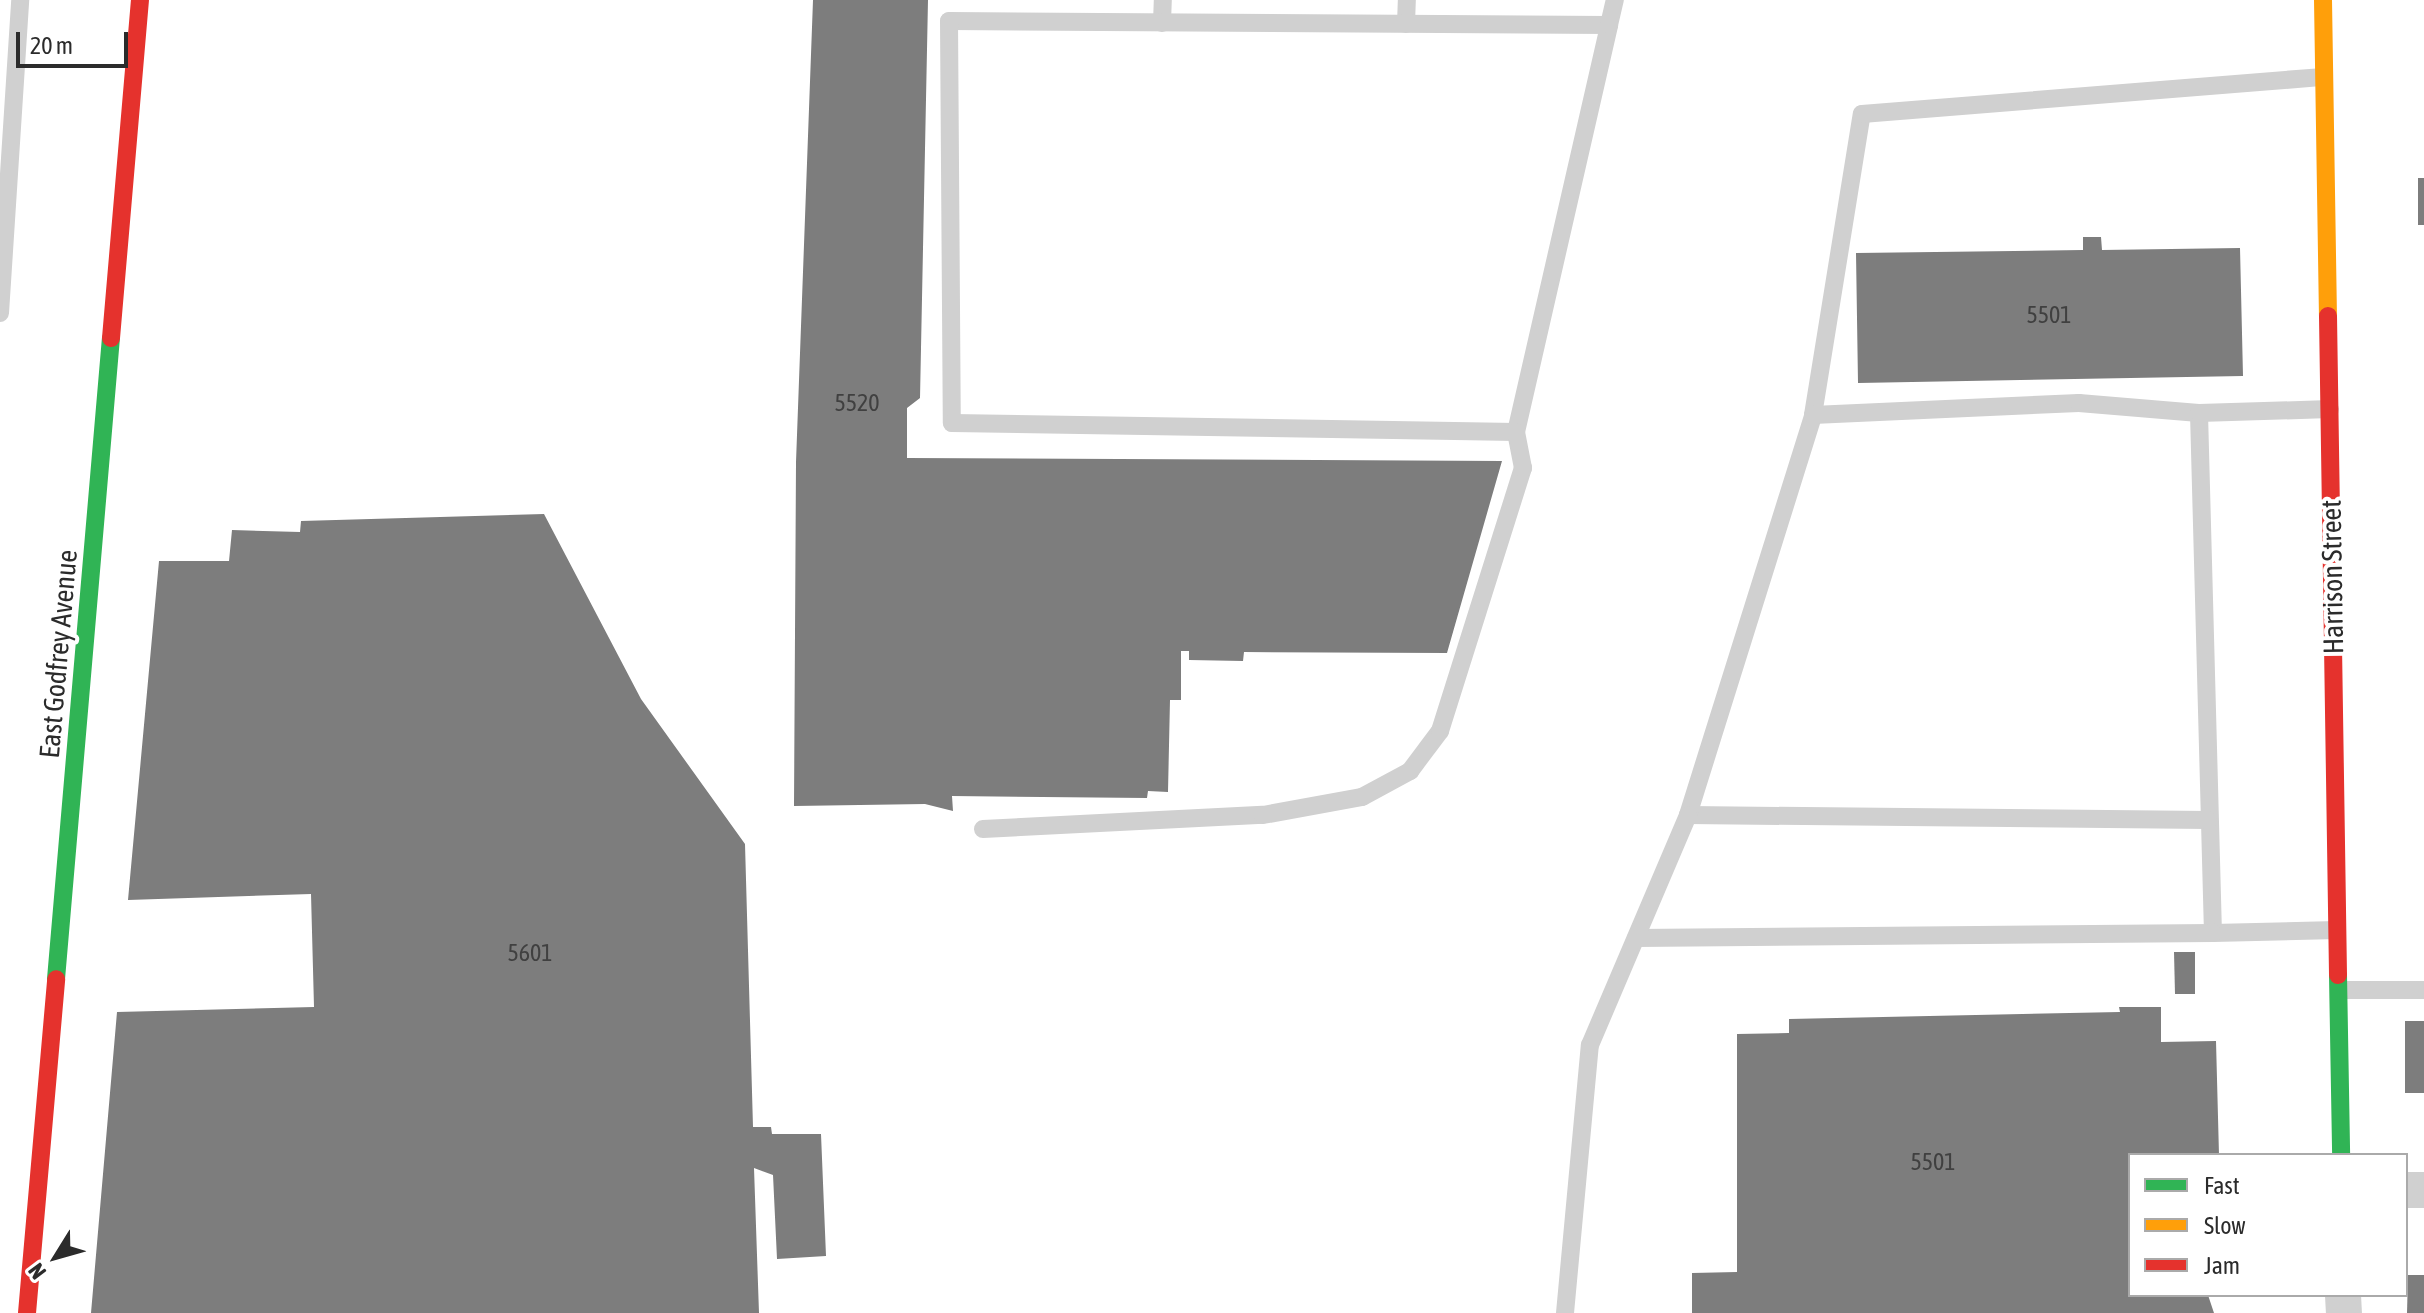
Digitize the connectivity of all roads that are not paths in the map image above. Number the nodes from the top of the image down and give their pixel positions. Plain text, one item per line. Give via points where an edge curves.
1 (20, 0) edge
2 (140, 0) edge
3 (1163, 0) edge
4 (1407, 0) edge
5 (1615, 0) edge
6 (2323, 0) edge
7 (1162, 23) junction
8 (1406, 24) junction
9 (1609, 25) junction
10 (2324, 77) junction
11 (3, 228) edge
12 (0, 313) edge
13 (2330, 409) junction
14 (2199, 413) junction
15 (1813, 415) junction
16 (1516, 432) junction
17 (1688, 815) junction
18 (2208, 820) junction
19 (983, 829) dead end
20 (2337, 930) junction
21 (2213, 933) junction
22 (1636, 938) junction
23 (2338, 990) junction
24 (2424, 990) edge
25 (2341, 1153) edge
26 (27, 1313) edge
27 (1565, 1313) edge

1 - 11 lane
2 - 26 street, East Godfrey Avenue
3 - 7 lane
4 - 8 lane
5 - 9 lane
6 - 10 street, Harrison Street
7 - 8 lane
7 - 16 lane via 949,21 952,423
8 - 9 lane
9 - 16 lane
10 - 13 street, Harrison Street
10 - 15 lane via 1862,114
11 - 12 lane
13 - 14 lane
13 - 20 street, Harrison Street
14 - 15 lane via 2079,403
14 - 18 lane
15 - 17 lane
16 - 19 lane via 1523,468 1440,731 1410,771 1362,797 1263,815
17 - 18 lane
17 - 22 lane
18 - 21 lane
20 - 21 lane
20 - 23 street, Harrison Street
21 - 22 lane
22 - 27 lane via 1590,1045
23 - 24 lane
23 - 25 street, Harrison Street

